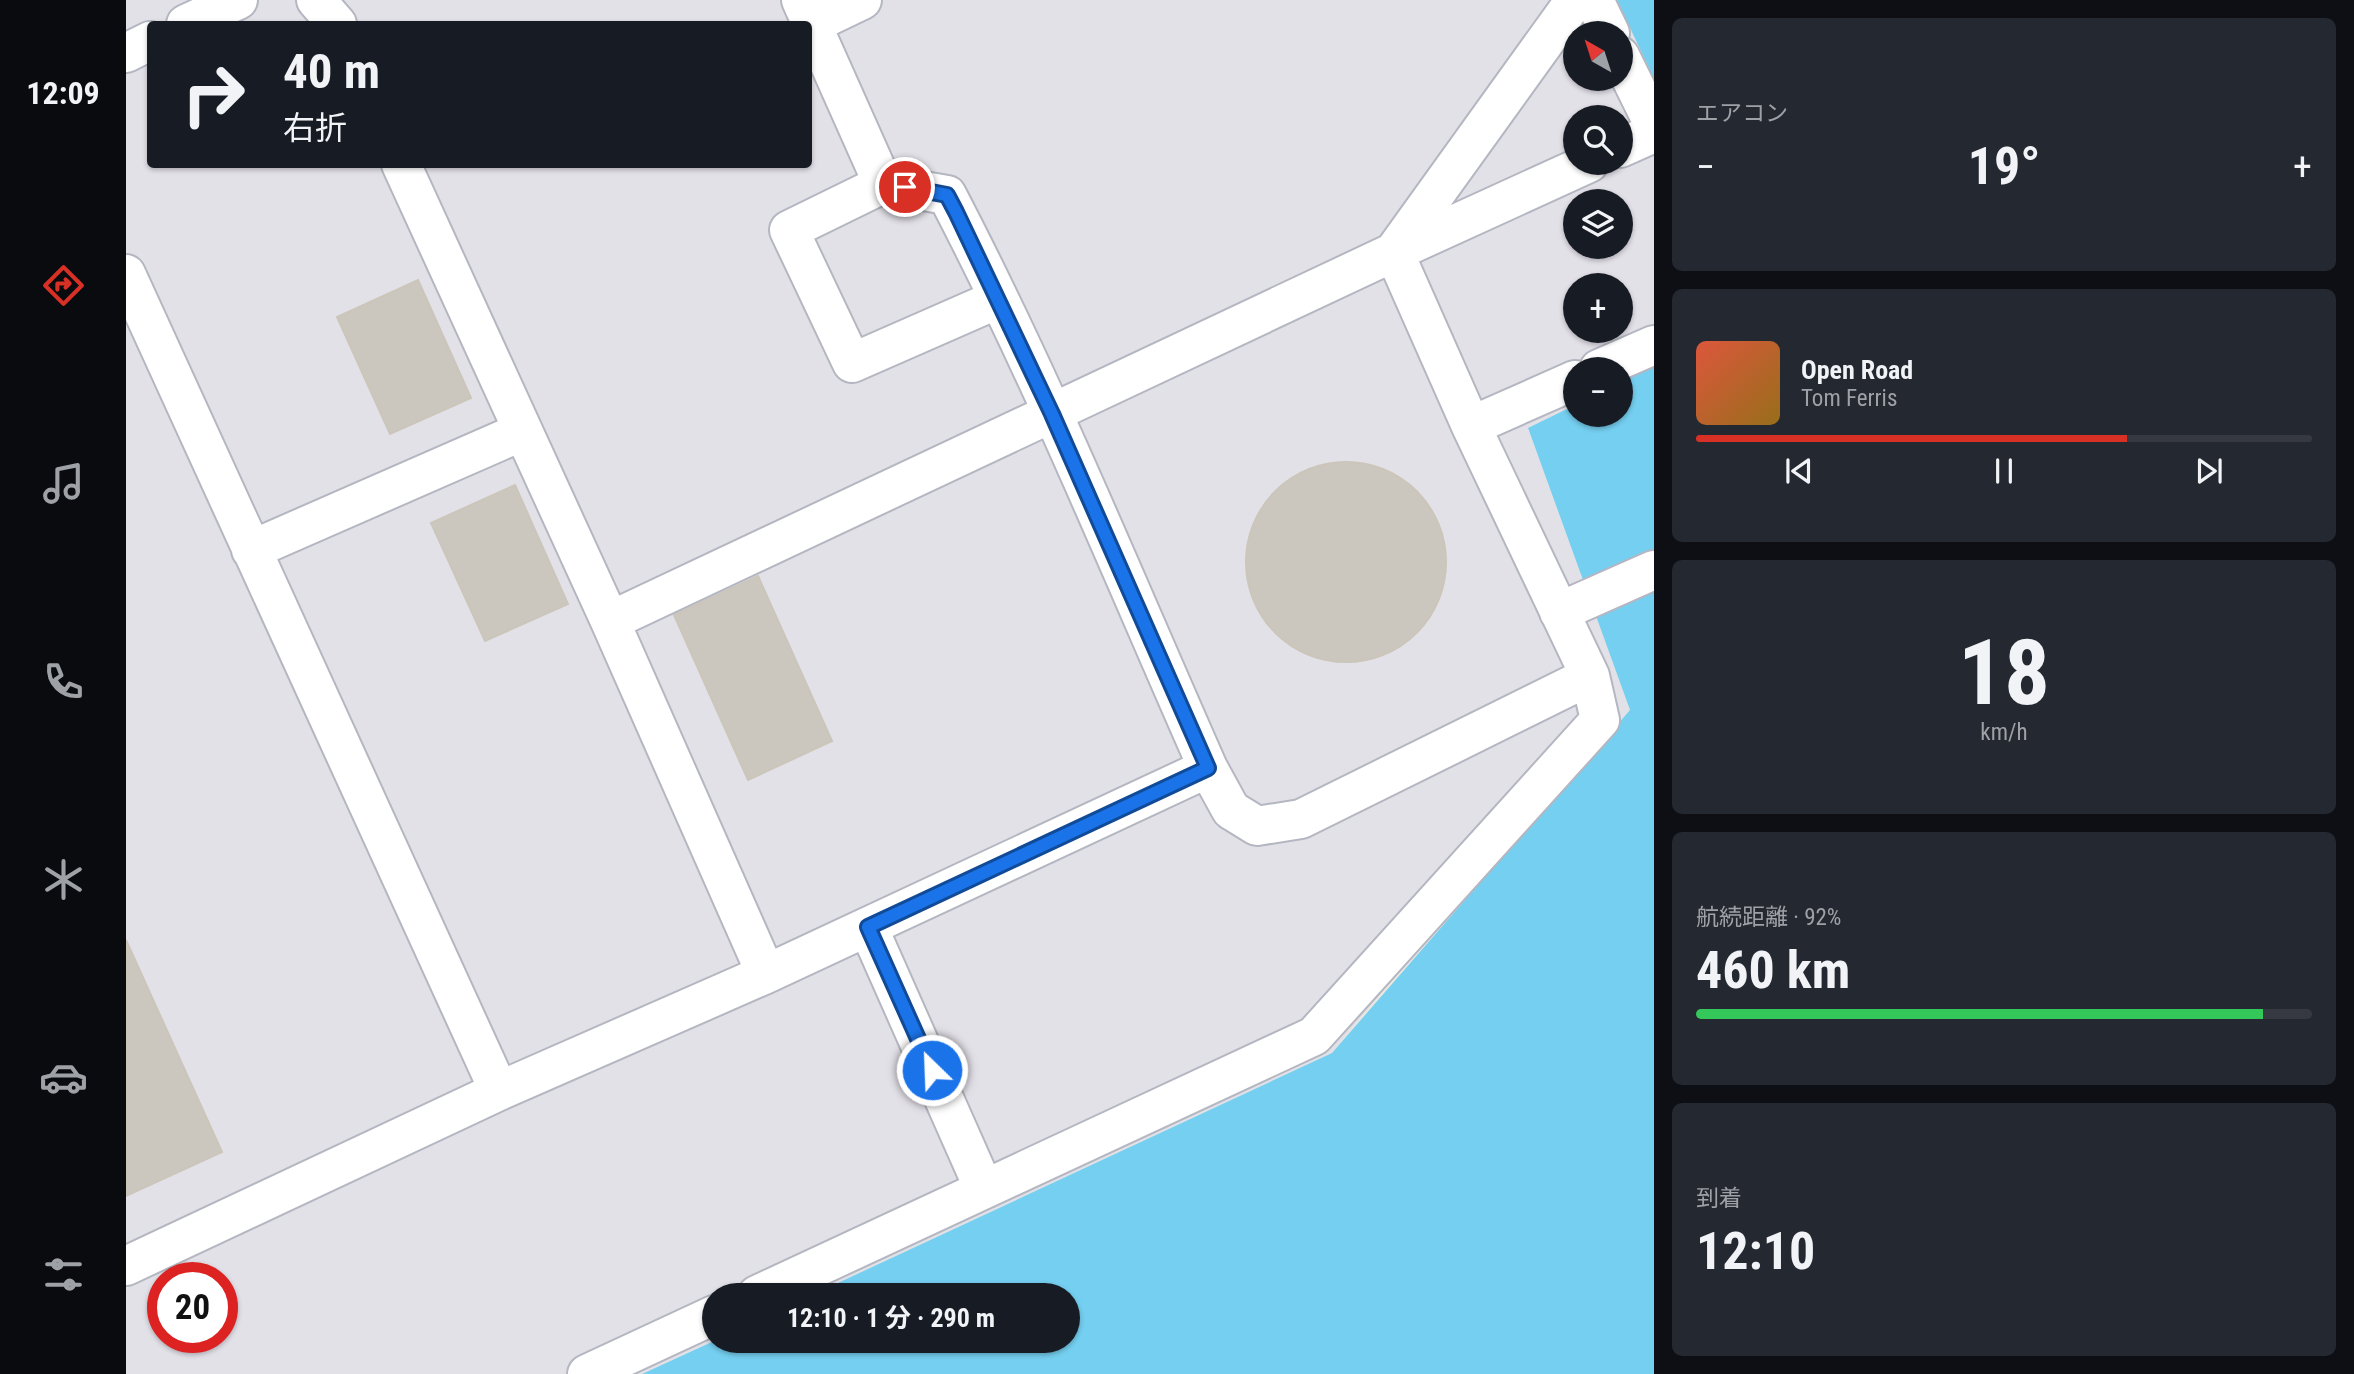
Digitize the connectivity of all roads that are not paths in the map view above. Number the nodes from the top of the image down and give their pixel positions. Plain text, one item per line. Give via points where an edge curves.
1 (239, 0) edge
2 (316, 0) edge
3 (862, 0) edge
4 (1575, 0) edge
5 (1594, 0) edge
6 (806, 12) edge
7 (193, 21) edge
8 (334, 21) edge
9 (1604, 21) edge
10 (812, 25) edge
11 (147, 42) edge
12 (126, 53) edge
13 (1633, 82) edge
14 (1654, 125) edge
15 (1654, 133) edge
16 (1633, 142) edge
17 (403, 168) edge
18 (1563, 175) edge
19 (883, 184) junction
20 (1394, 252) junction
21 (126, 274) edge
22 (998, 299) junction
23 (1654, 345) edge
24 (1626, 357) edge
25 (1563, 385) edge
26 (1052, 414) junction
27 (1471, 426) junction
28 (523, 431) junction
29 (251, 551) junction
30 (1654, 569) edge
31 (1559, 612) junction
32 (610, 621) junction
33 (1590, 676) junction
34 (1208, 768) junction
35 (868, 927) junction
36 (766, 974) junction
37 (499, 1091) junction
38 (984, 1189) junction
39 (126, 1266) edge
40 (783, 1283) edge
41 (702, 1321) edge
42 (587, 1374) edge

1 - 7 lane
2 - 8 lane
3 - 6 lane
4 - 20 lane
5 - 9 lane
10 - 19 lane
11 - 12 lane
13 - 14 lane
15 - 16 lane
17 - 28 lane
18 - 20 lane
19 - 22 lane via 947,195
19 - 22 lane via 789,230 852,363
20 - 26 lane
20 - 27 lane
21 - 29 lane
22 - 26 lane
23 - 24 lane
25 - 27 lane
26 - 32 lane
26 - 34 lane
27 - 31 lane
28 - 29 lane
28 - 32 lane
29 - 37 lane
30 - 31 lane
31 - 33 lane
32 - 36 lane
33 - 34 lane via 1301,819 1258,826 1231,810
33 - 38 lane via 1601,720 1314,1036
34 - 35 lane
35 - 36 lane
35 - 38 lane
36 - 37 lane
37 - 39 lane
38 - 40 lane
41 - 42 lane

